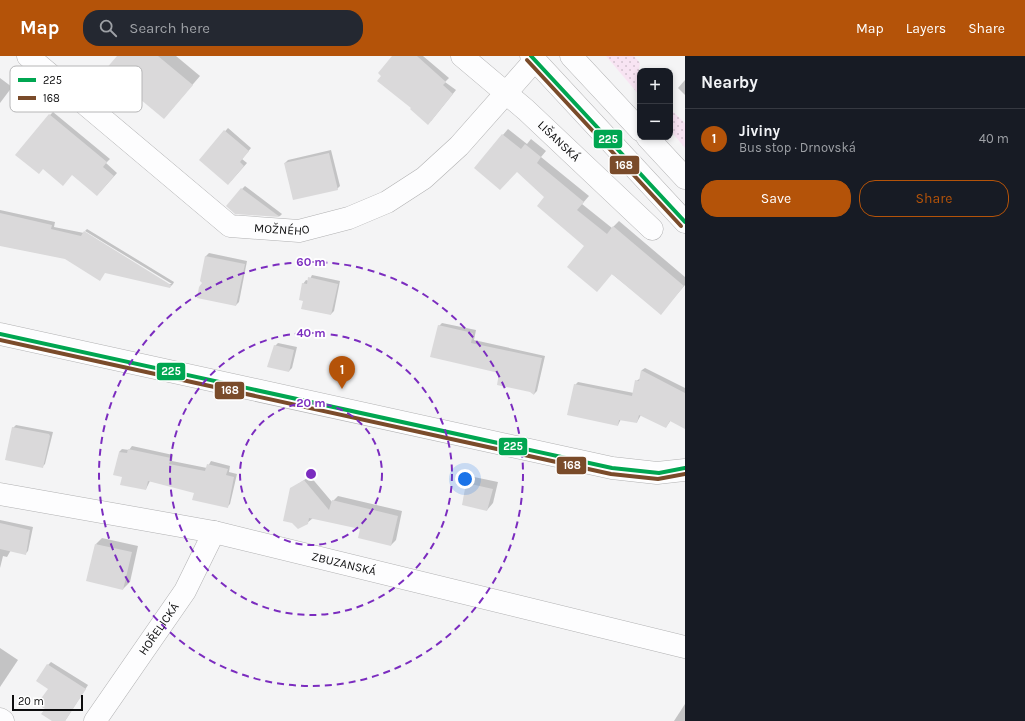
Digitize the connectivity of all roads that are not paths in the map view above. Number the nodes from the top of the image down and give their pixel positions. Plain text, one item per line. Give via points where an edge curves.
1 (28, 56) edge
2 (462, 56) edge
3 (571, 56) edge
4 (533, 58) edge
5 (40, 66) edge
6 (506, 93) junction
7 (95, 112) edge
8 (637, 127) edge
9 (650, 140) edge
10 (685, 178) edge
11 (685, 222) edge
12 (652, 229) dead end
13 (0, 334) edge
14 (682, 470) edge
15 (0, 494) edge
16 (214, 532) junction
17 (685, 647) edge
18 (0, 719) edge
19 (3, 721) edge
20 (94, 721) edge

1 - 5 street, MOŽNÉHO
2 - 6 street, LIŠANSKÁ
3 - 8 street
4 - 6 street, MOŽNÉHO
4 - 11 street
6 - 7 street, MOŽNÉHO via 459,146 424,178 381,204 349,218 299,231 230,226
6 - 12 street, LIŠANSKÁ
9 - 10 street
13 - 14 street via 612,468 638,471
15 - 16 street, ZBUZANSKÁ
16 - 17 street, ZBUZANSKÁ
16 - 20 street, HOŘELICKÁ via 185,591
18 - 19 street

